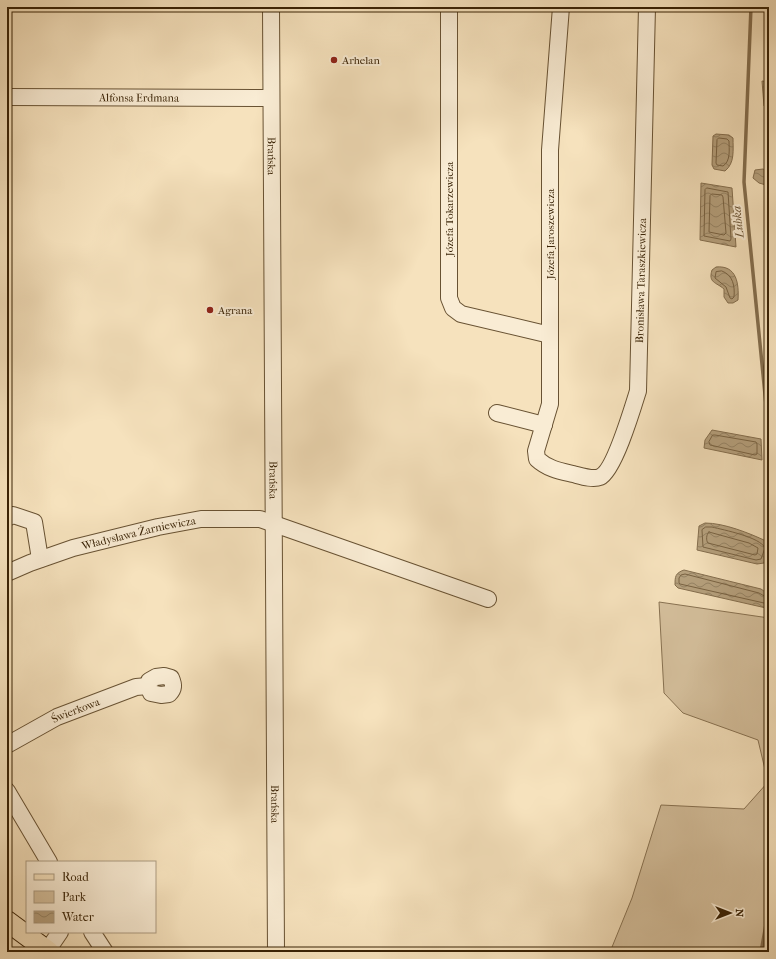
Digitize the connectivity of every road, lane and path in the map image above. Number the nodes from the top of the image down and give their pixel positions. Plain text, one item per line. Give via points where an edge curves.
1 (271, 7) edge
2 (449, 7) edge
3 (562, 7) edge
4 (647, 7) edge
5 (7, 97) edge
6 (271, 98) junction
7 (550, 335) junction
8 (497, 413) dead end
9 (544, 426) junction
10 (537, 459) joint
11 (7, 518) edge
12 (274, 523) junction
13 (40, 559) junction
14 (7, 573) edge
15 (488, 599) dead end
16 (148, 686) dead end
17 (7, 744) edge
18 (7, 792) edge
19 (48, 861) edge
20 (7, 921) edge
21 (59, 933) edge
22 (93, 933) edge
23 (48, 951) edge
24 (105, 952) edge
25 (276, 952) edge

1 - 6 street, Brańska
2 - 7 street, Józefa Tokarzewicza via 449,298 454,308 462,314
3 - 7 street, Józefa Jaroszewicza via 550,150
4 - 10 street, Bronisława Taraszkiewicza via 638,391 613,460 600,478 556,470 544,466
5 - 6 street, Alfonsa Erdmana
6 - 12 street, Brańska
7 - 9 street, Józefa Jaroszewicza via 550,404
8 - 9 street
9 - 10 street, Józefa Jaroszewicza via 536,451
11 - 13 street via 13,515 34,522
12 - 13 street, Władysława Żarniewicza via 260,519 201,519 158,526
12 - 15 street, Władysława Żarniewicza
12 - 25 street, Brańska
13 - 14 street, Władysława Żarniewicza
16 - 17 street, Świerkowa via 136,686 57,717
18 - 19 street
20 - 23 main road
21 - 23 street
22 - 24 street

